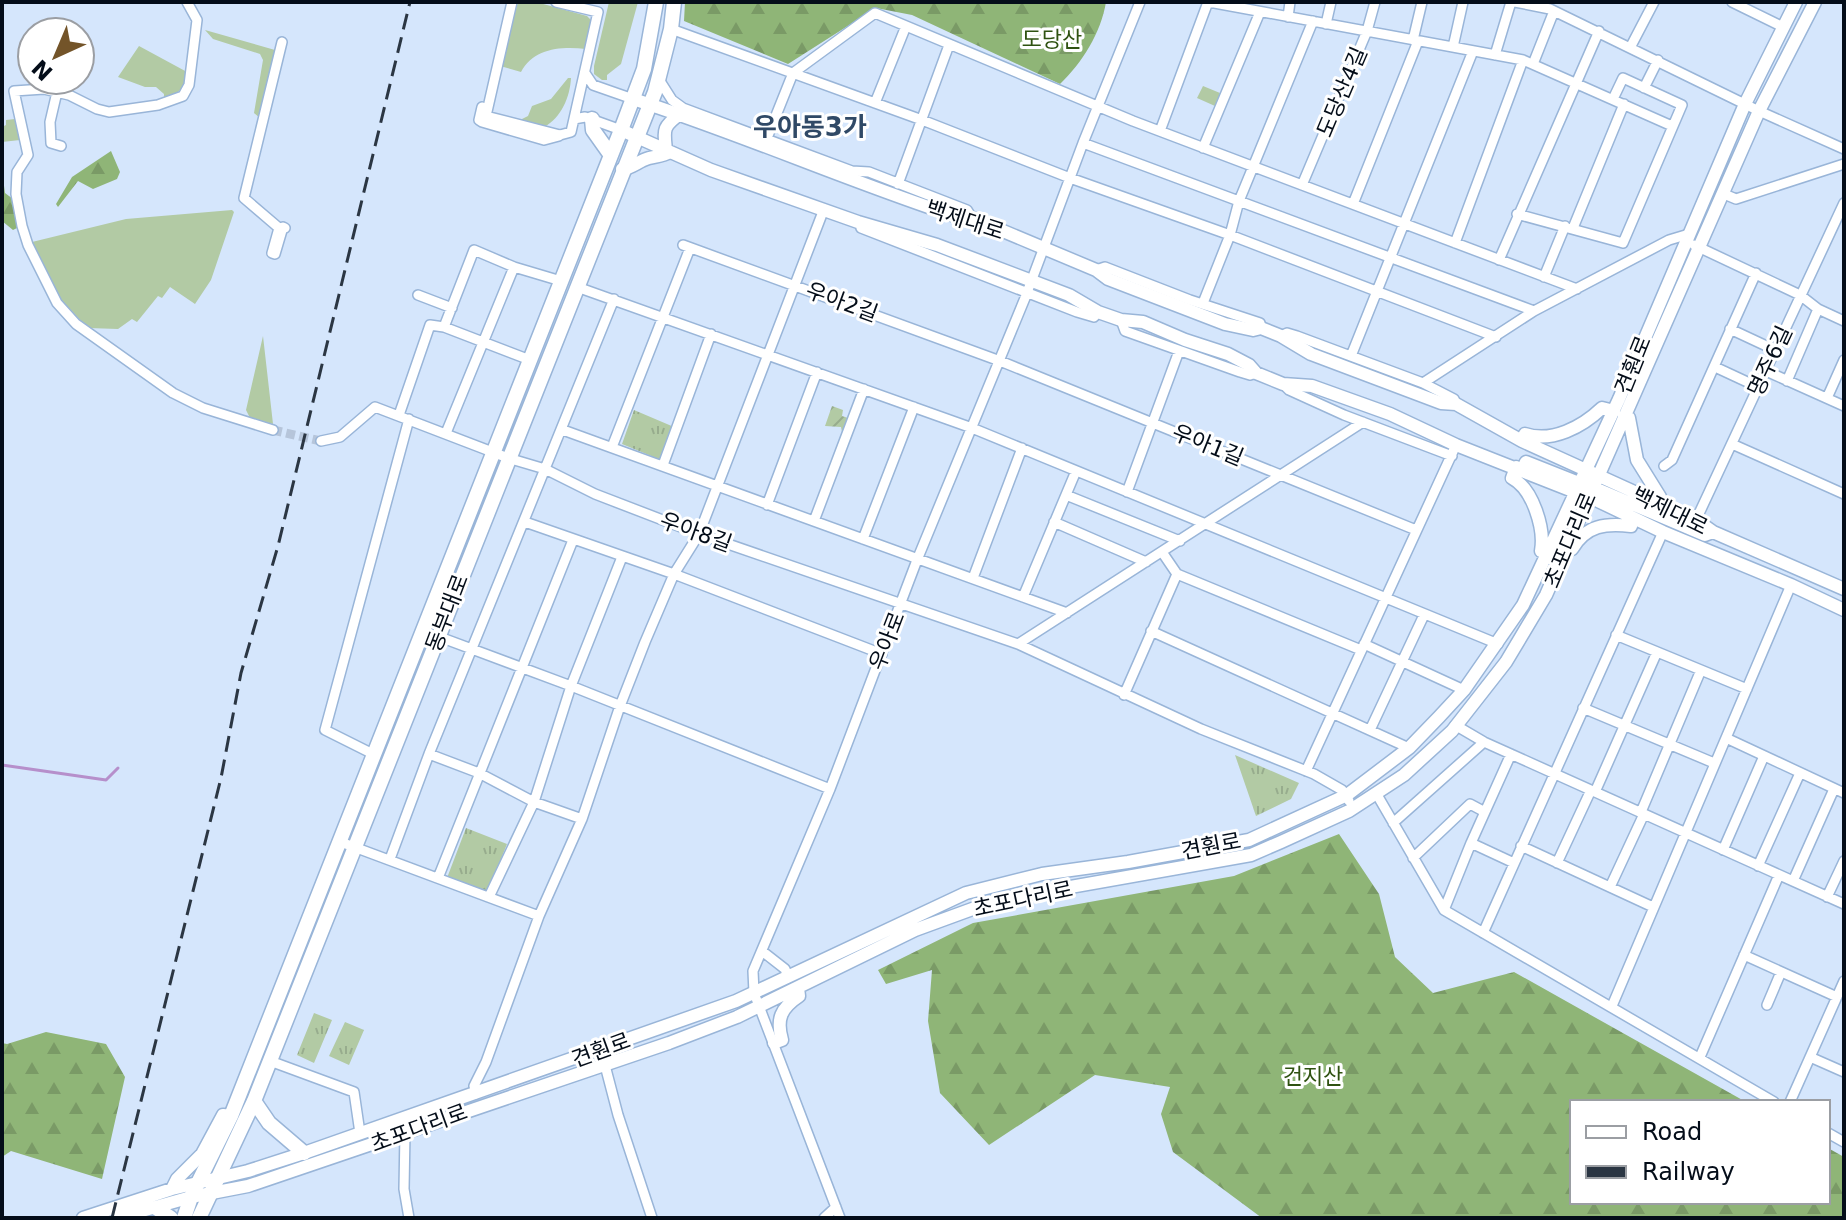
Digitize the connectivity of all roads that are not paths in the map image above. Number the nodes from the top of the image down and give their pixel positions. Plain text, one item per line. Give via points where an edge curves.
1 (187, 2) edge
2 (509, 2) edge
3 (556, 2) edge
4 (656, 2) edge
5 (674, 2) edge
6 (1140, 2) edge
7 (1208, 2) edge
8 (1290, 2) edge
9 (1331, 2) edge
10 (1375, 2) edge
11 (1422, 2) edge
12 (1463, 2) edge
13 (1513, 2) edge
14 (1654, 2) edge
15 (1732, 2) edge
16 (1796, 2) edge
17 (1815, 2) edge
18 (1244, 5) edge
19 (598, 7) edge
20 (1553, 7) edge
21 (1260, 12) junction
22 (1288, 17) junction
23 (1313, 21) junction
24 (1326, 24) junction
25 (906, 26) junction
26 (1783, 27) junction
27 (671, 29) junction
28 (1367, 31) junction
29 (1599, 31) junction
30 (1416, 40) junction
31 (282, 42) dead end
32 (949, 45) junction
33 (1631, 46) junction
34 (1453, 47) junction
35 (1473, 51) junction
36 (1495, 55) junction
37 (1658, 60) junction
38 (1528, 62) junction
39 (585, 73) junction
40 (793, 73) junction
41 (658, 78) junction
42 (1576, 82) junction
43 (1644, 88) junction
44 (16, 91) edge
45 (56, 96) edge
46 (67, 96) edge
47 (633, 99) junction
48 (1613, 99) junction
49 (875, 103) junction
50 (1624, 104) junction
51 (1745, 104) junction
52 (650, 105) junction
53 (1097, 107) junction
54 (1759, 111) junction
55 (680, 114) junction
56 (574, 119) junction
57 (592, 119) junction
58 (719, 119) junction
59 (922, 120) junction
60 (1672, 126) junction
61 (621, 130) junction
62 (748, 131) junction
63 (1160, 131) junction
64 (731, 134) junction
65 (636, 136) junction
66 (767, 138) junction
67 (1083, 143) junction
68 (61, 146) dead end
69 (1203, 148) junction
70 (1844, 149) edge
71 (668, 151) junction
72 (610, 154) junction
73 (823, 160) junction
74 (1844, 164) edge
75 (1254, 167) junction
76 (622, 169) junction
77 (852, 171) junction
78 (834, 173) junction
79 (1070, 178) junction
80 (898, 184) junction
81 (1302, 185) junction
82 (1724, 194) junction
83 (1239, 201) junction
84 (1844, 203) edge
85 (1353, 204) junction
86 (824, 209) junction
87 (1517, 214) junction
88 (972, 218) junction
89 (1404, 224) junction
90 (1569, 227) junction
91 (1833, 227) junction
92 (285, 228) dead end
93 (1844, 232) edge
94 (1230, 235) junction
95 (1687, 238) junction
96 (1455, 243) junction
97 (1623, 243) junction
98 (1698, 246) junction
99 (1042, 248) junction
100 (1390, 258) junction
101 (1633, 259) junction
102 (1499, 260) junction
103 (514, 267) junction
104 (1096, 270) junction
105 (1756, 273) junction
106 (1544, 277) junction
107 (561, 281) junction
108 (794, 284) junction
109 (1030, 286) junction
110 (577, 287) junction
111 (1577, 289) junction
112 (1376, 292) junction
113 (418, 295) dead end
114 (1800, 295) junction
115 (614, 299) junction
116 (1203, 303) junction
117 (452, 308) junction
118 (1844, 308) edge
119 (1818, 309) junction
120 (1534, 311) junction
121 (662, 317) junction
122 (1121, 320) junction
123 (1842, 320) edge
124 (444, 327) junction
125 (1261, 328) junction
126 (1730, 329) junction
127 (711, 334) junction
128 (1281, 336) junction
129 (1496, 337) junction
130 (1658, 340) joint
131 (483, 343) junction
132 (1775, 350) junction
133 (1179, 351) junction
134 (768, 355) junction
135 (1351, 356) junction
136 (530, 360) junction
137 (1844, 360) edge
138 (1000, 361) junction
139 (1715, 367) junction
140 (1766, 371) junction
141 (817, 372) junction
142 (1256, 373) junction
143 (1787, 381) junction
144 (1423, 383) junction
145 (1283, 384) junction
146 (1758, 387) junction
147 (864, 389) junction
148 (1827, 398) junction
149 (1456, 404) junction
150 (1844, 406) edge
151 (914, 407) junction
152 (1619, 414) junction
153 (404, 417) junction
154 (1363, 422) junction
155 (1154, 423) junction
156 (972, 428) junction
157 (273, 430) tunnel mouth
158 (563, 430) junction
159 (446, 433) junction
160 (321, 441) tunnel mouth
161 (1522, 441) junction
162 (1732, 444) junction
163 (612, 447) junction
164 (1022, 448) junction
165 (1454, 451) junction
166 (493, 452) junction
167 (508, 458) junction
168 (663, 465) junction
169 (1664, 466) dead end
170 (545, 469) junction
171 (1519, 469) junction
172 (1076, 471) junction
173 (1281, 475) junction
174 (1586, 484) junction
175 (717, 487) junction
176 (1127, 492) junction
177 (1844, 494) edge
178 (1066, 495) junction
179 (1659, 504) junction
180 (767, 505) junction
181 (1634, 518) junction
182 (1696, 520) junction
183 (814, 521) junction
184 (525, 522) junction
185 (1054, 522) junction
186 (1207, 525) junction
187 (1416, 530) junction
188 (1663, 532) junction
189 (1713, 532) junction
190 (699, 534) junction
191 (863, 539) junction
192 (573, 540) junction
193 (1180, 541) junction
194 (1567, 550) junction
195 (1162, 552) junction
196 (1548, 553) junction
197 (622, 557) junction
198 (917, 560) junction
199 (1146, 562) junction
200 (674, 574) junction
201 (1177, 574) junction
202 (973, 578) junction
203 (1791, 585) junction
204 (1844, 589) edge
205 (1385, 596) junction
206 (1023, 597) junction
207 (901, 606) junction
208 (1844, 610) edge
209 (1067, 613) junction
210 (1424, 615) junction
211 (1151, 631) junction
212 (1616, 635) junction
213 (437, 636) junction
214 (1018, 644) junction
215 (1498, 644) junction
216 (1362, 647) junction
217 (472, 648) junction
218 (1657, 652) junction
219 (882, 654) junction
220 (1402, 662) junction
221 (522, 668) junction
222 (1701, 670) junction
223 (571, 686) junction
224 (1747, 689) junction
225 (1464, 690) junction
226 (1124, 695) junction
227 (620, 706) junction
228 (1583, 708) junction
229 (1333, 712) junction
230 (1455, 725) junction
231 (1625, 726) junction
232 (1370, 730) junction
233 (1726, 738) junction
234 (1484, 742) junction
235 (1669, 744) junction
236 (1409, 748) junction
237 (373, 754) junction
238 (429, 754) junction
239 (1511, 754) junction
240 (1764, 756) junction
241 (1714, 763) junction
242 (1306, 771) junction
243 (479, 773) junction
244 (1554, 773) junction
245 (1800, 773) junction
246 (830, 789) junction
247 (1593, 791) junction
248 (1839, 791) edge
249 (1376, 793) junction
250 (1347, 795) junction
251 (534, 802) junction
252 (1352, 809) junction
253 (1485, 812) junction
254 (1642, 813) junction
255 (582, 819) junction
256 (1393, 823) junction
257 (1685, 832) junction
258 (338, 841) junction
259 (1471, 843) junction
260 (1521, 846) junction
261 (355, 847) junction
262 (1723, 850) junction
263 (1413, 858) junction
264 (390, 859) junction
265 (1844, 861) edge
266 (1514, 863) junction
267 (1557, 863) junction
268 (1758, 866) junction
269 (1779, 875) junction
270 (438, 878) junction
271 (1793, 881) junction
272 (1610, 887) junction
273 (489, 897) junction
274 (1827, 897) junction
275 (1844, 904) edge
276 (1653, 907) junction
277 (1444, 910) junction
278 (539, 916) junction
279 (1483, 933) junction
280 (762, 951) junction
281 (1744, 955) junction
282 (1781, 972) junction
283 (788, 977) junction
284 (798, 988) junction
285 (1841, 989) edge
286 (754, 993) junction
287 (1767, 1005) dead end
288 (1612, 1006) junction
289 (759, 1007) junction
290 (774, 1043) junction
291 (601, 1050) junction
292 (1700, 1057) junction
293 (1810, 1057) junction
294 (270, 1061) junction
295 (486, 1062) junction
296 (605, 1064) junction
297 (1844, 1072) edge
298 (499, 1085) junction
299 (476, 1094) junction
300 (1771, 1100) edge
301 (1791, 1100) edge
302 (254, 1101) junction
303 (231, 1116) junction
304 (403, 1126) junction
305 (360, 1133) junction
306 (304, 1153) junction
307 (218, 1178) junction
308 (205, 1187) junction
309 (172, 1189) junction
310 (191, 1197) junction
311 (836, 1207) junction
312 (156, 1208) junction
313 (83, 1218) edge
314 (117, 1218) edge
315 (171, 1218) edge
316 (184, 1218) edge
317 (199, 1218) edge
318 (409, 1218) edge
319 (652, 1218) edge
320 (824, 1218) edge
321 (840, 1218) edge

1 - 46 street via 197,20 183,96 109,112
2 - 56 street via 486,116 560,135 571,132
3 - 19 street
4 - 47 main road, 동부대로
5 - 27 main road, 동부대로
6 - 53 street, 우아로
7 - 18 street
7 - 63 street
8 - 22 street
9 - 24 street
10 - 28 street
11 - 30 street
12 - 34 street
13 - 20 street
13 - 36 street
14 - 33 street
15 - 26 street
16 - 26 street, 견훤로
17 - 54 street, 견훤로
18 - 21 street
19 - 39 street
20 - 29 street
20 - 38 street
21 - 22 street
21 - 69 street
22 - 23 street
23 - 24 street
23 - 75 street
24 - 28 street
25 - 32 street
25 - 40 street via 875,13
25 - 49 street
26 - 51 street, 견훤로
27 - 40 street
27 - 41 main road, 동부대로
28 - 30 street, 도당산4길
28 - 81 street, 도당산4길
29 - 33 street
29 - 42 street
30 - 34 street, 도당산4길
30 - 85 street
31 - 92 street via 244,198 279,228 272,253
32 - 53 street
32 - 59 street
33 - 37 street
34 - 35 street, 도당산4길
35 - 36 street, 도당산4길
35 - 89 street
36 - 38 street, 도당산4길
37 - 43 street
37 - 51 street
38 - 42 street
38 - 96 street
39 - 47 street via 593,85
39 - 56 street
40 - 49 street
40 - 66 street
41 - 52 main road, 동부대로
41 - 58 street via 683,108
42 - 48 street
42 - 87 street
43 - 48 street via 1623,78
43 - 60 street via 1682,105
44 - 157 street via 28,155 17,172 22,226 57,303 76,324 173,393
45 - 68 street via 51,143
47 - 52 street, 백제대로
47 - 61 main road, 동부대로
48 - 50 street
49 - 59 street
50 - 60 street
50 - 90 street
51 - 54 street
51 - 95 street, 견훤로
52 - 55 street, 백제대로
52 - 65 main road, 동부대로
53 - 63 street
53 - 67 street, 우아로
54 - 70 street
54 - 82 street, 견훤로
55 - 64 street, 백제대로
55 - 71 street via 662,137
56 - 57 street
57 - 61 street
57 - 72 main road via 593,130
58 - 62 street
58 - 64 street
59 - 79 street
59 - 80 street
60 - 97 street
61 - 65 street, 백제대로
61 - 72 main road, 동부대로
62 - 64 street
62 - 66 street
63 - 69 street
64 - 78 street, 백제대로
65 - 71 street, 백제대로
65 - 76 main road, 동부대로
66 - 73 street
67 - 79 street, 우아로
67 - 83 street
69 - 75 street
71 - 76 street
71 - 86 street, 백제대로
72 - 107 main road, 동부대로
73 - 77 street
73 - 78 street
74 - 82 street via 1736,199
75 - 81 street
75 - 83 street
76 - 110 main road, 동부대로
77 - 78 street
77 - 80 street
78 - 88 street, 백제대로 via 886,195
79 - 94 street
79 - 99 street, 우아로
80 - 88 street via 967,210
81 - 85 street
82 - 98 street, 견훤로
83 - 94 street
83 - 100 street
84 - 91 street, 명주6길
85 - 89 street
86 - 108 street
86 - 109 street, 백제대로 via 937,245
87 - 90 street
87 - 102 street
88 - 99 street, 백제대로
89 - 96 street
89 - 100 street
90 - 97 street
90 - 106 street
91 - 93 street
91 - 114 street, 명주6길
94 - 112 street
94 - 116 street
95 - 98 street
95 - 101 street via 1669,240
95 - 152 street, 견훤로
96 - 102 street
97 - 101 street
98 - 105 street
98 - 130 street, 견훤로
99 - 104 street, 백제대로
99 - 109 street, 우아로
100 - 112 street
100 - 120 street
101 - 111 street
102 - 106 street
103 - 107 street
103 - 117 street via 474,250
103 - 131 street
104 - 116 street, 백제대로 via 1105,267
104 - 125 street, 백제대로 via 1225,324
105 - 114 street
105 - 126 street
106 - 111 street
107 - 136 main road, 동부대로
108 - 121 street, 우아2길 via 686,246
108 - 134 street
108 - 138 street, 우아2길
109 - 122 street, 백제대로
109 - 138 street, 우아로
110 - 115 street
110 - 167 main road, 동부대로
111 - 120 street
112 - 129 street
112 - 135 street
113 - 117 street
114 - 119 street
114 - 132 street, 명주6길
115 - 121 street
115 - 158 street
116 - 125 street, 백제대로 via 1260,323
117 - 124 street
118 - 123 street
119 - 123 street
119 - 143 street
120 - 129 street
121 - 127 street
121 - 163 street
122 - 133 street, 백제대로 via 1125,331
122 - 142 street, 백제대로 via 1143,322 1228,354
124 - 131 street
124 - 153 street via 430,325
125 - 128 street, 백제대로
126 - 132 street
126 - 139 street
127 - 134 street
127 - 168 street
128 - 135 street, 백제대로 via 1287,333
128 - 149 street, 백제대로 via 1345,368
129 - 144 street
130 - 152 street, 초포다리로
131 - 136 street
131 - 159 street
132 - 140 street, 명주6길
133 - 142 street, 백제대로
133 - 155 street
134 - 141 street
134 - 175 street
135 - 144 street, 백제대로
136 - 166 main road, 동부대로
137 - 148 street
138 - 155 street, 우아1길
138 - 156 street, 우아로
139 - 146 street
139 - 169 street via 1672,460
140 - 143 street
140 - 146 street, 명주6길
141 - 147 street
141 - 180 street
142 - 145 street, 백제대로
143 - 148 street
144 - 149 street, 백제대로
145 - 154 street, 백제대로
145 - 165 street, 백제대로 via 1312,386 1390,414
146 - 162 street, 명주6길
147 - 151 street
147 - 183 street
148 - 150 street
149 - 161 street, 백제대로
151 - 156 street
151 - 191 street
152 - 161 street via 1602,408 1570,430 1537,438 1525,434
152 - 174 street, 초포다리로
152 - 179 street via 1629,418 1637,460 1660,497
153 - 159 street, 우아8길
153 - 160 street via 375,407 340,437
153 - 237 street via 325,730
154 - 165 street, 백제대로
154 - 173 street
155 - 173 street, 우아1길
155 - 176 street
156 - 164 street
156 - 198 street, 우아로
158 - 163 street
158 - 170 street
159 - 166 street, 우아8길
161 - 174 street, 백제대로
162 - 177 street
162 - 182 street, 명주6길
163 - 168 street
164 - 172 street
164 - 202 street
165 - 171 street, 백제대로
165 - 187 street
166 - 167 street, 우아8길
166 - 237 main road, 동부대로
167 - 170 street, 우아8길
167 - 213 main road, 동부대로
168 - 175 street
170 - 184 street
170 - 190 street, 우아8길
171 - 174 street, 백제대로
171 - 196 street via 1512,478 1536,509 1544,537 1541,551
172 - 176 street
172 - 178 street
173 - 186 street
173 - 187 street, 우아1길
174 - 179 street, 백제대로
174 - 181 street, 백제대로
174 - 189 street via 1705,535
174 - 194 street, 초포다리로
174 - 196 street, 견훤로
175 - 180 street
175 - 190 street
176 - 186 street
178 - 185 street
178 - 193 street
179 - 182 street, 백제대로
180 - 183 street
181 - 188 street, 백제대로
181 - 194 street via 1631,526 1609,523 1594,528 1571,552
182 - 189 street, 백제대로
183 - 191 street
184 - 192 street
184 - 217 street
185 - 199 street
185 - 206 street
186 - 193 street
186 - 205 street
187 - 205 street
188 - 203 street, 백제대로
188 - 212 street
189 - 204 street, 백제대로
190 - 200 street
190 - 207 street, 우아8길
191 - 198 street
192 - 197 street
192 - 221 street
193 - 195 street
194 - 230 street, 초포다리로 via 1506,662
195 - 199 street
195 - 201 street
196 - 215 street, 견훤로
197 - 200 street
197 - 223 street
198 - 202 street
198 - 207 street, 우아로
199 - 209 street
200 - 219 street
200 - 227 street
201 - 211 street
201 - 216 street
202 - 206 street
203 - 208 street, 백제대로
203 - 224 street
205 - 210 street
205 - 216 street
206 - 209 street
207 - 214 street, 우아8길
207 - 219 street, 우아로
209 - 214 street
210 - 215 street
210 - 220 street
211 - 226 street
211 - 229 street
212 - 218 street
212 - 228 street
213 - 217 street
213 - 261 main road, 동부대로
214 - 226 street, 우아8길
215 - 225 street, 견훤로
216 - 220 street
216 - 229 street
217 - 221 street
217 - 238 street
218 - 222 street
218 - 231 street
219 - 246 street, 우아로
220 - 225 street
220 - 232 street
221 - 223 street
221 - 243 street
222 - 224 street
222 - 235 street
223 - 227 street
223 - 251 street
224 - 233 street
225 - 236 street, 견훤로
226 - 242 street, 우아8길
227 - 246 street
227 - 255 street
228 - 231 street
228 - 244 street
229 - 232 street
229 - 242 street
230 - 234 street
230 - 249 street, 초포다리로 via 1404,775
231 - 235 street
231 - 247 street
232 - 236 street
233 - 240 street
233 - 241 street
234 - 239 street
234 - 256 street
235 - 241 street
235 - 254 street
236 - 250 street, 견훤로
237 - 258 main road, 동부대로
238 - 243 street
238 - 264 street
239 - 244 street
239 - 253 street
240 - 245 street
240 - 262 street
241 - 257 street
242 - 250 street, 우아8길
243 - 251 street
243 - 270 street
244 - 247 street
244 - 260 street
245 - 248 street
245 - 268 street
246 - 280 street, 우아로
247 - 254 street
247 - 267 street
248 - 271 street
249 - 252 street, 초포다리로
249 - 256 street
250 - 252 street
250 - 283 street, 견훤로 via 1249,840 1042,874 966,893
251 - 255 street
251 - 273 street
252 - 284 street, 초포다리로 via 1251,855 997,900 915,930
253 - 259 street
253 - 263 street via 1470,804
254 - 257 street
254 - 272 street
255 - 278 street
256 - 263 street
257 - 262 street
257 - 276 street
258 - 261 street
258 - 303 main road, 동부대로
259 - 266 street
259 - 277 street
260 - 266 street
260 - 267 street
261 - 264 street
261 - 294 main road, 동부대로
262 - 268 street
263 - 277 street
264 - 270 street
265 - 274 street
266 - 279 street
267 - 272 street
268 - 269 street
269 - 271 street
269 - 281 street
270 - 273 street
271 - 274 street
272 - 276 street
273 - 278 street
274 - 275 street
276 - 288 street
277 - 279 street
278 - 295 street
279 - 288 street
280 - 283 street
280 - 286 street, 우아로 via 753,971
281 - 282 street
281 - 292 street
282 - 285 street
282 - 287 street
283 - 286 street, 견훤로
284 - 289 street, 초포다리로
284 - 290 street via 799,996 785,1007 778,1026 782,1040
285 - 293 street
286 - 289 street
286 - 291 street, 견훤로
288 - 292 street
289 - 290 street
289 - 296 street, 초포다리로
290 - 311 street
291 - 296 street
291 - 298 street, 견훤로
292 - 300 street
293 - 297 street
293 - 301 street
294 - 302 main road, 동부대로
294 - 305 street via 354,1092
295 - 298 street
295 - 299 street via 474,1086
296 - 304 street, 초포다리로
296 - 319 street
298 - 299 street, 견훤로
299 - 304 street, 견훤로
302 - 306 main road via 269,1123
302 - 307 main road, 동부대로
303 - 308 main road, 동부대로
303 - 309 street via 223,1115 202,1154
304 - 305 street, 견훤로
304 - 308 street, 초포다리로 via 262,1182
304 - 318 street
305 - 306 street, 견훤로
306 - 307 street, 견훤로
307 - 308 main road, 동부대로
308 - 309 street, 초포다리로
308 - 310 main road, 동부대로
308 - 317 main road, 동부대로
309 - 313 street, 초포다리로
310 - 312 street
310 - 316 main road, 동부대로
311 - 320 street
311 - 321 street
312 - 314 street
312 - 315 main road

